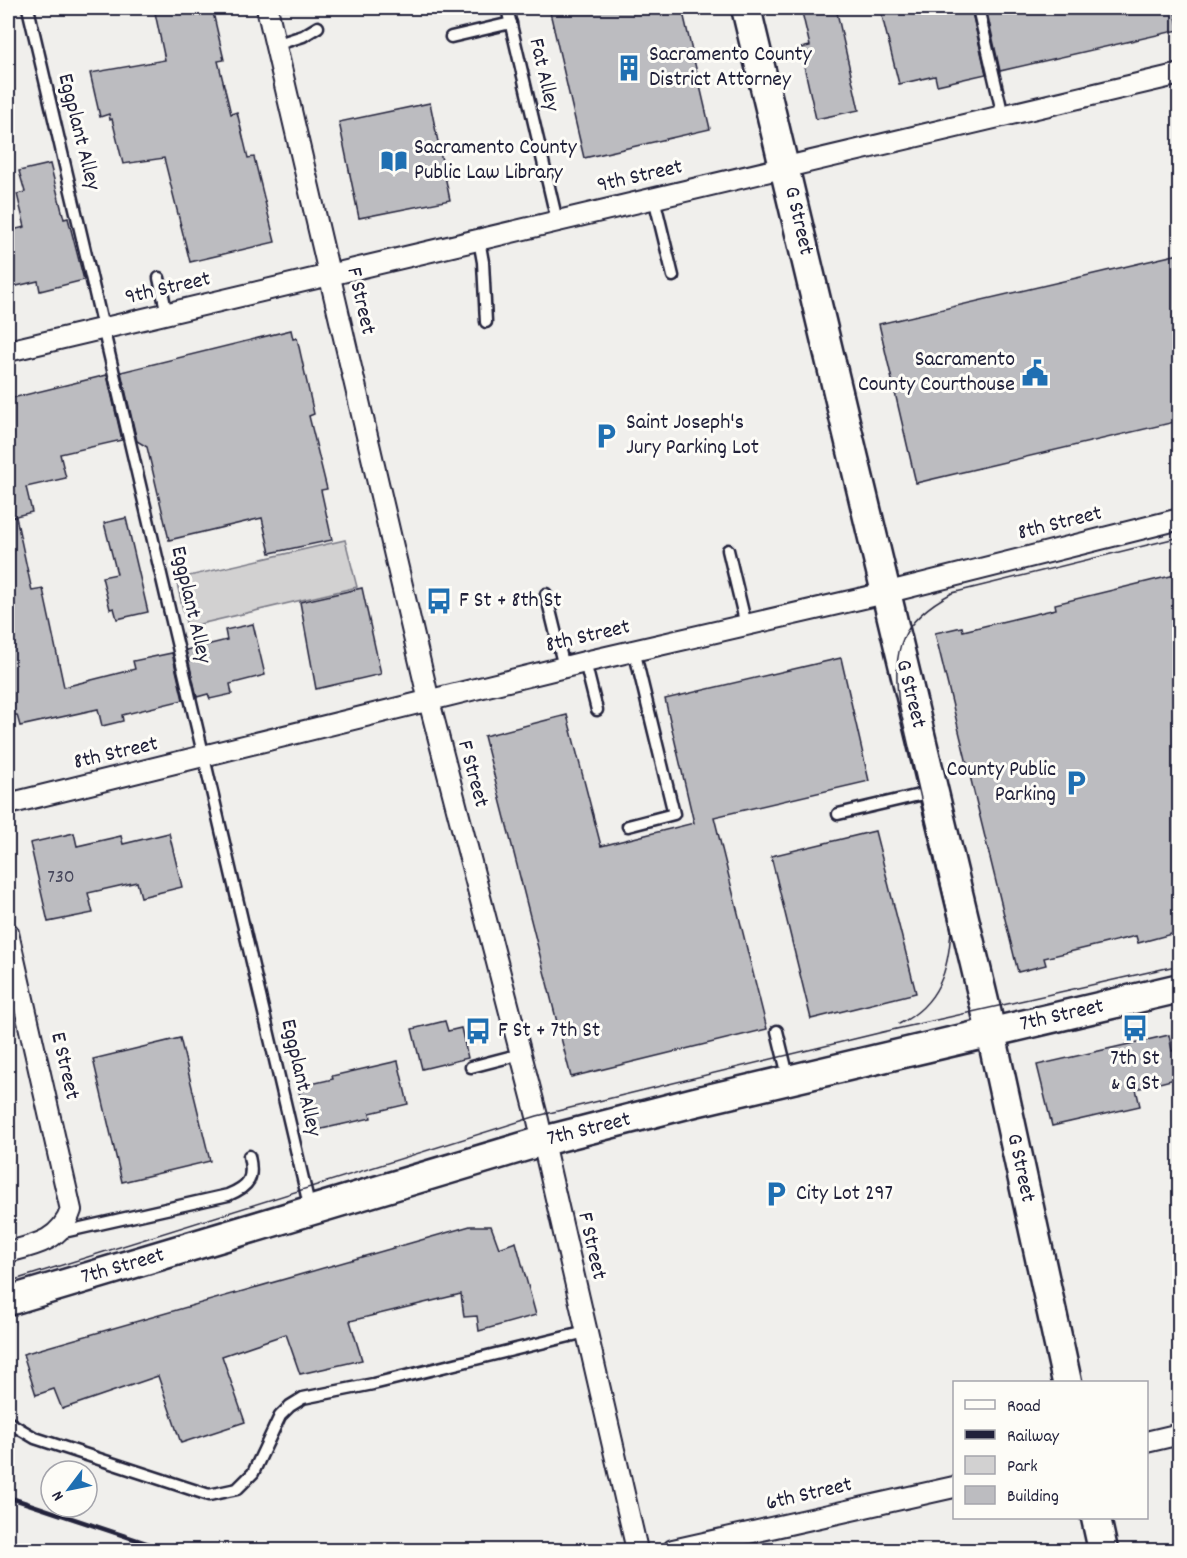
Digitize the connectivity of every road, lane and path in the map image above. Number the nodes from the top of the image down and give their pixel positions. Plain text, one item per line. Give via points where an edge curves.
1 (28, 8) edge
2 (267, 8) edge
3 (507, 8) edge
4 (746, 8) edge
5 (978, 8) edge
6 (510, 23) junction
7 (318, 27) dead end
8 (451, 38) dead end
9 (276, 45) junction
10 (1179, 74) edge
11 (1003, 116) junction
12 (785, 167) junction
13 (654, 198) junction
14 (557, 221) junction
15 (479, 240) junction
16 (330, 275) junction
17 (673, 276) dead end
18 (159, 278) dead end
19 (167, 314) junction
20 (486, 322) dead end
21 (106, 328) junction
22 (8, 351) edge
23 (1179, 519) edge
24 (728, 550) dead end
25 (885, 593) junction
26 (546, 594) dead end
27 (746, 625) junction
28 (634, 650) junction
29 (585, 662) junction
30 (564, 667) junction
31 (429, 701) junction
32 (597, 710) dead end
33 (206, 757) junction
34 (933, 792) junction
35 (8, 804) edge
36 (838, 814) dead end
37 (628, 826) dead end
38 (8, 933) edge
39 (1179, 988) edge
40 (777, 1031) dead end
41 (991, 1032) junction
42 (521, 1054) junction
43 (471, 1067) dead end
44 (789, 1080) junction
45 (543, 1142) junction
46 (249, 1156) dead end
47 (311, 1212) junction
48 (59, 1233) junction
49 (8, 1252) edge
50 (8, 1300) edge
51 (586, 1332) junction
52 (1067, 1381) edge
53 (8, 1422) edge
54 (1179, 1434) edge
55 (1148, 1442) edge
56 (953, 1487) edge
57 (1096, 1519) edge
58 (637, 1551) edge
59 (673, 1551) edge
60 (1103, 1551) edge

1 - 21 lane, Eggplant Alley
2 - 9 street, F Street
3 - 6 lane, Fat Alley
4 - 12 main road, G Street
5 - 11 lane
6 - 8 lane
6 - 14 lane, Fat Alley
7 - 9 lane
9 - 16 street, F Street
10 - 11 street, 9th Street
11 - 12 street, 9th Street
12 - 13 street, 9th Street
12 - 25 main road, G Street
13 - 14 street, 9th Street
13 - 17 lane
14 - 15 street, 9th Street
15 - 16 street, 9th Street
15 - 20 lane
16 - 19 street, 9th Street
16 - 31 street, F Street
18 - 19 lane
19 - 21 street, 9th Street
21 - 22 street, 9th Street
21 - 33 lane, Eggplant Alley
23 - 25 street, 8th Street
24 - 27 lane
25 - 27 street, 8th Street
25 - 34 main road, G Street
26 - 30 lane
27 - 28 street, 8th Street
28 - 29 street, 8th Street
28 - 37 lane via 674,814
29 - 30 street, 8th Street
29 - 32 lane
30 - 31 street, 8th Street
31 - 33 street, 8th Street
31 - 42 street, F Street
33 - 35 street, 8th Street
33 - 47 lane, Eggplant Alley
34 - 36 lane
34 - 41 main road, G Street
38 - 48 street, E Street via 71,1210
39 - 41 main road, 7th Street
40 - 44 lane
41 - 44 main road, 7th Street
41 - 52 main road, G Street
42 - 43 lane
42 - 45 street, F Street
44 - 45 main road, 7th Street
45 - 47 main road, 7th Street
45 - 51 street, F Street
46 - 48 lane via 252,1177 248,1184 228,1195
47 - 50 main road, 7th Street
48 - 49 street
51 - 53 lane via 303,1398 280,1416 254,1473 237,1489 209,1495 35,1438
51 - 58 street, F Street
54 - 55 street
56 - 59 street, 6th Street
57 - 60 main road

